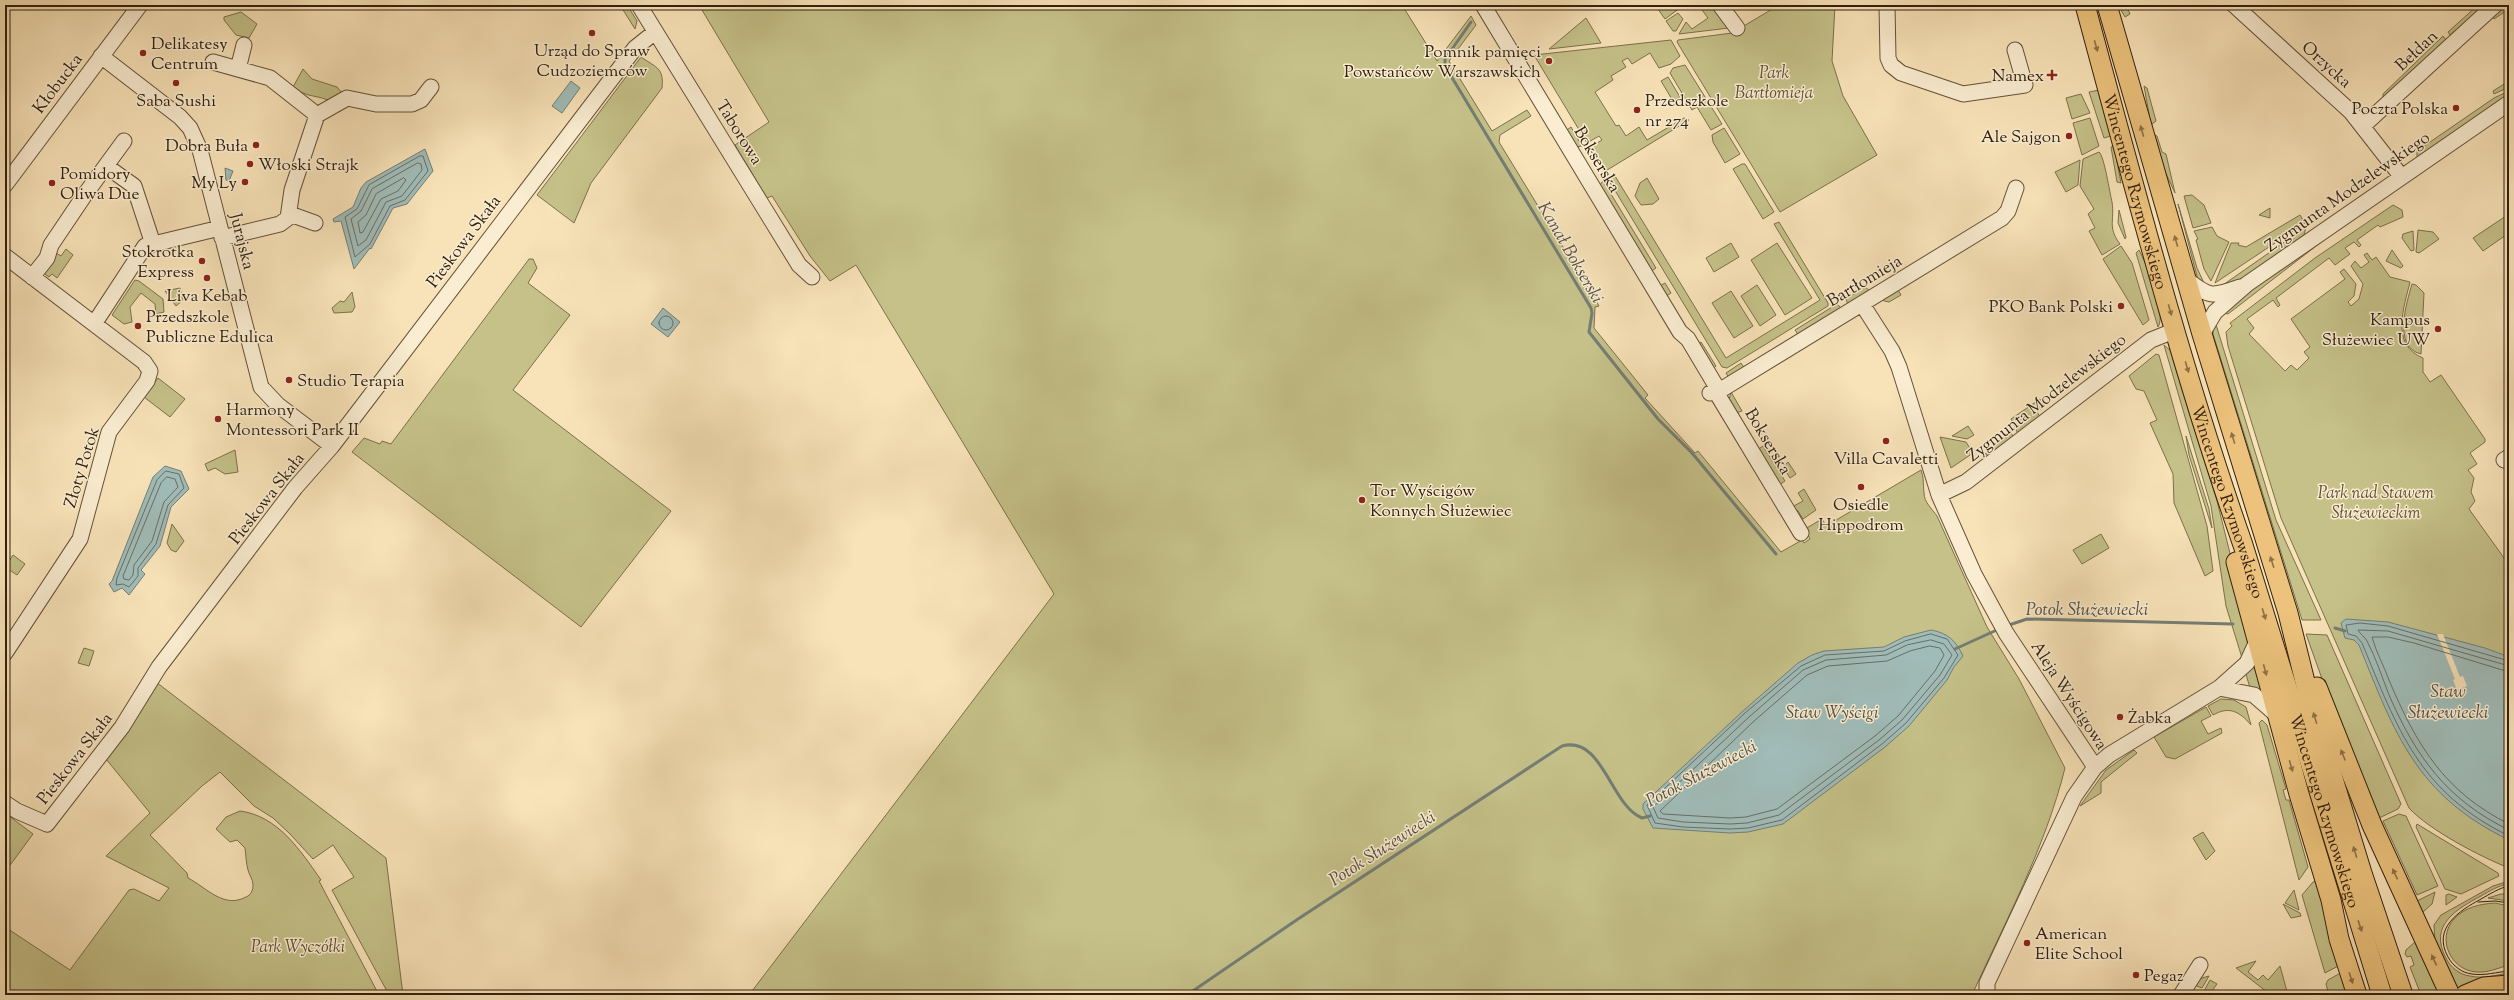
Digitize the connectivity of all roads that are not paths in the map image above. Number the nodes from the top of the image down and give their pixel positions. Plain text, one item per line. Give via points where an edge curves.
1 (140, 5) edge
2 (639, 5) edge
3 (1483, 5) edge
4 (1720, 5) edge
5 (1887, 5) edge
6 (2085, 5) edge
7 (2107, 5) edge
8 (2234, 5) edge
9 (2495, 5) edge
10 (1737, 28) dead end
11 (655, 32) junction
12 (244, 45) dead end
13 (2015, 50) dead end
14 (101, 56) junction
15 (213, 62) dead end
16 (238, 69) junction
17 (431, 87) dead end
18 (2509, 103) edge
19 (317, 115) junction
20 (2364, 125) junction
21 (124, 141) dead end
22 (106, 166) junction
23 (2402, 176) junction
24 (5, 185) edge
25 (2016, 188) dead end
26 (290, 214) junction
27 (315, 222) dead end
28 (221, 233) junction
29 (153, 244) junction
30 (5, 256) edge
31 (32, 277) junction
32 (812, 277) dead end
33 (2186, 279) junction
34 (2247, 284) junction
35 (1862, 304) junction
36 (94, 324) junction
37 (2176, 330) junction
38 (2202, 334) junction
39 (1717, 392) junction
40 (332, 446) junction
41 (2222, 484) junction
42 (1939, 495) junction
43 (1801, 532) dead end
44 (2288, 613) junction
45 (2257, 641) junction
46 (5, 653) edge
47 (2219, 688) junction
48 (2277, 715) junction
49 (2095, 767) junction
50 (5, 803) edge
51 (2331, 900) junction
52 (2200, 965) dead end
53 (2509, 985) edge
54 (1987, 995) edge
55 (2181, 995) edge
56 (2357, 995) edge
57 (2373, 995) edge
58 (2382, 995) edge
59 (2402, 995) edge
60 (2450, 995) edge
61 (2465, 995) edge

1 - 14 street, Kłobucka
2 - 11 street, Taborowa
3 - 39 street, Bokserska via 1680,332 1701,381 1708,391
4 - 10 street
5 - 13 street via 1888,58 1891,65 1901,73 1948,90 1963,94 2025,85
6 -> 37 main road, Wincentego Rzymowskiego
33 -> 7 main road, Wincentego Rzymowskiego
8 - 20 street, Orzycka
9 - 20 street, Bełdan
11 - 32 street, Taborowa via 799,265
11 - 40 street, Pieskowa Skała via 635,48
12 - 16 street
14 - 24 street, Kłobucka
14 - 28 street, Jurajska via 168,107 190,128 200,150
15 - 16 street
16 - 19 street via 275,81
17 - 19 street via 420,100 412,104 376,104 347,98
18 - 23 street, Zygmunta Modzelewskiego
19 - 26 street via 292,190
20 - 23 street, Orzycka
21 - 22 street
22 - 29 street via 134,186
22 - 31 street
23 - 34 street, Zygmunta Modzelewskiego
25 - 35 street, Bartłomieja via 2008,211 2002,218
26 - 27 street
26 - 28 street via 280,224
28 - 29 street
28 - 40 street, Jurajska via 261,387 278,405
29 - 36 street via 145,246
30 - 31 street, Złoty Potok
31 - 36 street, Złoty Potok
33 - 34 street, Zygmunta Modzelewskiego via 2203,292 2216,296
33 - 38 main road, Wincentego Rzymowskiego
34 - 38 street, Zygmunta Modzelewskiego via 2215,312
35 - 39 street, Bartłomieja
35 - 42 street, Aleja Wyścigowa via 1892,351 1903,377
36 - 46 street, Złoty Potok via 147,365 150,375 109,432 80,539
37 -> 41 main road, Wincentego Rzymowskiego
37 - 42 street, Zygmunta Modzelewskiego via 2151,340 1966,482
44 -> 38 main road, Wincentego Rzymowskiego
39 - 43 street, Bokserska
40 - 50 street, Pieskowa Skała via 295,488 159,667 122,727 48,824
41 - 45 main road, Wincentego Rzymowskiego via 2230,537
41 -> 58 main road, Wincentego Rzymowskiego
42 - 49 street, Aleja Wyścigowa via 1974,574 2003,626
59 -> 44 main road, Wincentego Rzymowskiego via 2314,717
60 -> 44 main road, Wincentego Rzymowskiego via 2363,803
45 - 47 street via 2247,663
45 -> 48 main road, Wincentego Rzymowskiego
47 - 48 street via 2254,695
47 - 49 street via 2123,745
48 -> 51 main road, Wincentego Rzymowskiego
49 - 54 street, Aleja Wyścigowa via 2072,801 1988,983
51 -> 56 main road via 2339,939
51 - 57 main road
52 - 55 street
53 - 61 main road via 2484,987

